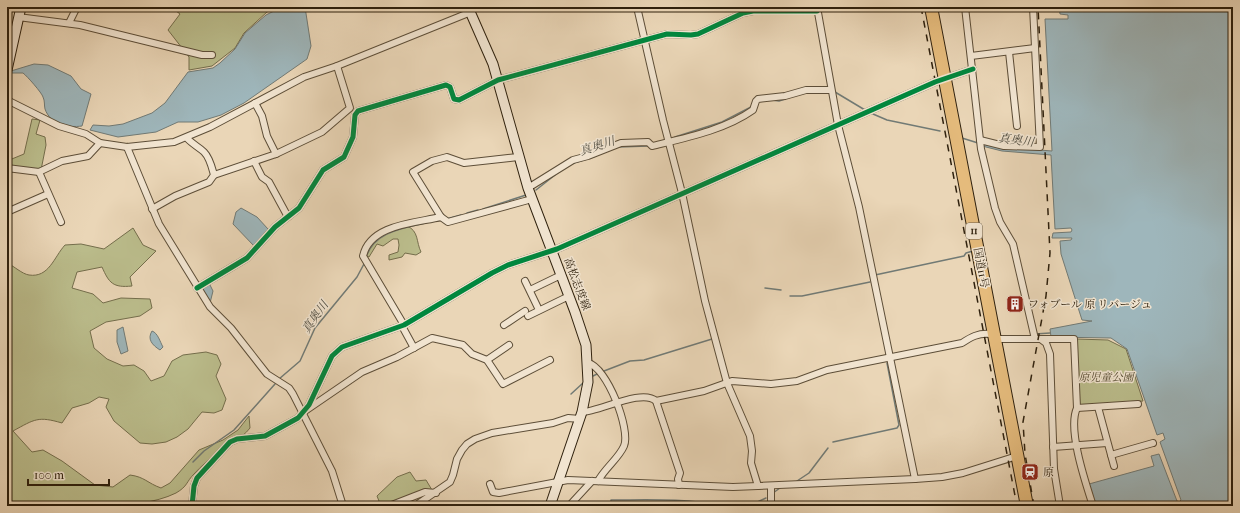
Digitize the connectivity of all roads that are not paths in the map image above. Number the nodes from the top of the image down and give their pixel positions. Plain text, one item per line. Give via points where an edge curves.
1 (21, 7) edge
2 (77, 7) edge
3 (637, 7) edge
4 (931, 7) edge
5 (965, 7) edge
6 (1033, 7) edge
7 (470, 9) edge
8 (817, 9) edge
9 (18, 18) junction
10 (69, 22) junction
11 (645, 39) junction
12 (1036, 48) junction
13 (1009, 52) junction
14 (212, 55) dead end
15 (971, 56) junction
16 (337, 66) junction
17 (973, 69) junction
18 (7, 70) edge
19 (945, 79) junction
20 (498, 80) junction
21 (831, 90) junction
22 (7, 100) edge
23 (255, 103) junction
24 (838, 125) junction
25 (1016, 126) dead end
26 (187, 138) junction
27 (980, 140) junction
28 (668, 142) junction
29 (100, 143) junction
30 (127, 147) junction
31 (276, 154) junction
32 (518, 157) junction
33 (254, 161) junction
34 (7, 168) edge
35 (39, 172) junction
36 (214, 176) junction
37 (528, 188) junction
38 (682, 193) junction
39 (48, 194) junction
40 (532, 199) junction
41 (152, 209) junction
42 (7, 212) edge
43 (288, 217) junction
44 (441, 217) junction
45 (61, 222) dead end
46 (551, 251) junction
47 (561, 275) junction
48 (525, 281) dead end
49 (197, 288) junction
50 (530, 290) junction
51 (569, 296) junction
52 (539, 310) junction
53 (504, 325) dead end
54 (403, 326) junction
55 (994, 339) junction
56 (1035, 339) junction
57 (1042, 340) junction
58 (509, 346) dead end
59 (414, 348) junction
60 (889, 358) junction
61 (487, 360) junction
62 (550, 360) dead end
63 (588, 363) junction
64 (727, 383) junction
65 (656, 401) junction
66 (616, 403) junction
67 (1138, 404) dead end
68 (1098, 407) junction
69 (1077, 408) junction
70 (302, 413) junction
71 (581, 416) junction
72 (1107, 443) junction
73 (1152, 443) dead end
74 (1076, 445) junction
75 (1053, 448) junction
76 (1017, 456) junction
77 (1112, 456) junction
78 (1114, 466) dead end
79 (915, 479) junction
80 (558, 481) junction
81 (595, 481) junction
82 (490, 484) dead end
83 (680, 485) junction
84 (758, 486) junction
85 (771, 486) junction
86 (436, 493) junction
87 (192, 506) edge
88 (343, 506) edge
89 (389, 506) edge
90 (415, 506) edge
91 (550, 506) edge
92 (569, 506) edge
93 (771, 506) edge
94 (1027, 506) edge
95 (1060, 506) edge
96 (1093, 506) edge

1 - 9 main road
2 - 10 street
3 - 11 street
4 - 19 highway, 国道11号 / 11
5 - 15 street
6 - 12 street
7 - 16 street
7 - 20 main road, 高松志度線 via 488,48
8 - 11 street via 753,11 743,13 698,34 667,34
8 - 21 street
9 - 10 street
9 - 18 main road
10 - 14 street via 202,55
11 - 20 street
11 - 28 street
12 - 13 street
12 - 27 street via 1040,147 1004,146
13 - 15 street
13 - 25 street
15 - 17 street
16 - 23 street via 304,77
16 - 31 street via 350,108 322,132
17 - 19 street
17 - 27 street
19 - 24 street
19 - 55 highway, 国道11号 / 11
20 - 32 main road, 高松志度線
20 - 43 street via 458,100 454,99 450,87 446,85 358,111 355,115 354,133 344,157 323,170 303,204
21 - 24 street
21 - 28 street via 806,90 785,96 758,99 748,114 721,126
22 - 29 street via 59,126 86,134
23 - 26 street
23 - 31 street
24 - 38 street
24 - 60 street via 858,200
26 - 30 street via 161,145
26 - 36 street via 204,152
27 - 56 street via 995,208 1013,244
28 - 37 street via 652,146 648,142 614,145 567,163
28 - 38 street
29 - 30 street
29 - 35 street via 88,156 62,161
30 - 41 street
31 - 33 street
32 - 37 main road, 高松志度線
32 - 44 street via 464,163 447,157 432,161 413,172
33 - 36 street
33 - 43 street
34 - 35 street
35 - 39 street
36 - 41 street via 209,182
37 - 40 main road, 高松志度線
38 - 46 street
38 - 64 street via 705,301
39 - 42 street
39 - 45 street
40 - 44 street via 448,222
40 - 46 main road, 高松志度線
41 - 49 street via 173,250
43 - 49 street via 270,232 248,258
44 - 54 street via 390,228 374,238 365,250 363,256
46 - 47 main road, 高松志度線
46 - 54 street via 492,273
47 - 50 street
47 - 51 main road, 高松志度線
48 - 50 street
49 - 70 street via 267,374 289,388
50 - 52 street
51 - 52 street
51 - 63 main road, 高松志度線 via 584,335
52 - 53 street
54 - 59 street
54 - 70 street via 350,343 336,352 328,363 309,405
55 - 56 street
55 - 60 street via 990,334 978,334 962,343
55 - 76 highway, 国道11号 / 11
56 - 57 street
57 - 69 street via 1074,339
57 - 75 street via 1050,354
58 - 61 street
59 - 61 street via 427,339 436,338 463,345 472,354
59 - 70 street via 362,372
60 - 64 street via 827,370 784,384 732,381
60 - 79 street
61 - 62 street via 503,384
63 - 66 street via 600,370 613,392
63 - 71 main road, 高松志度線 via 587,386
64 - 65 street via 679,398
64 - 84 street via 750,436 750,464
65 - 66 street via 649,397
65 - 83 street via 680,473
66 - 71 street
66 - 81 street via 625,434 624,446
67 - 68 street
68 - 69 street
68 - 72 street
69 - 74 street via 1074,414
70 - 87 street via 298,418 265,436 230,442 197,478
70 - 88 street via 332,470
71 - 80 main road, 高松志度線
71 - 86 street via 492,433 476,439 462,450 450,482
72 - 74 street
72 - 77 street
73 - 77 street
74 - 75 street
74 - 96 street
75 - 95 street
76 - 79 street via 963,473
76 - 94 highway, 国道11号 / 11
77 - 78 street
79 - 85 street
80 - 81 street
80 - 82 street via 499,493 493,492
80 - 91 main road, 高松志度線
81 - 83 street
81 - 92 street
83 - 84 street
84 - 85 street
85 - 93 street
86 - 89 street via 425,492
86 - 90 street

